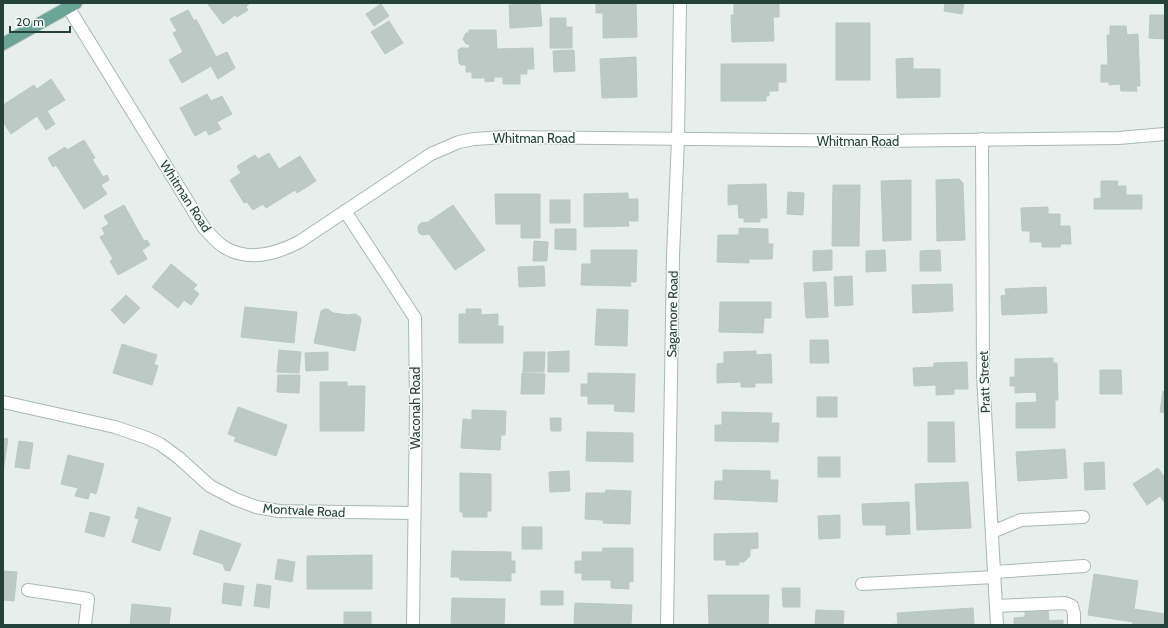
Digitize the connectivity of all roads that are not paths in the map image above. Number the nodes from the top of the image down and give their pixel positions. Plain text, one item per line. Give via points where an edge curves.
1 (680, 3) edge
2 (72, 5) edge
3 (3, 44) edge
4 (1165, 134) edge
5 (678, 139) junction
6 (982, 140) junction
7 (345, 211) junction
8 (3, 402) edge
9 (414, 514) junction
10 (1083, 518) dead end
11 (992, 532) junction
12 (1084, 566) dead end
13 (994, 574) junction
14 (862, 584) dead end
15 (28, 590) dead end
16 (996, 606) junction
17 (85, 625) edge
18 (413, 625) edge
19 (667, 625) edge
20 (997, 625) edge
21 (1074, 625) edge

1 - 5 street, Sagamore Road
2 - 3 main road
2 - 7 street, Whitman Road via 204,228 224,248 245,255 277,252 299,242
4 - 6 street, Whitman Road via 1119,138
5 - 6 street, Whitman Road
5 - 7 street, Whitman Road via 506,137 459,142 431,154
5 - 19 street, Sagamore Road via 673,256
6 - 11 street, Pratt Street via 984,375
7 - 9 street, Waconah Road via 415,318
8 - 9 street, Montvale Road via 147,438 179,458 210,486 256,507 279,511
9 - 18 street, Waconah Road
10 - 11 street via 1021,520
11 - 13 street, Pratt Street
12 - 13 street
13 - 14 street
13 - 16 street, Pratt Street
15 - 17 street via 88,599
16 - 20 street, Pratt Street
16 - 21 street via 1065,603 1072,606

